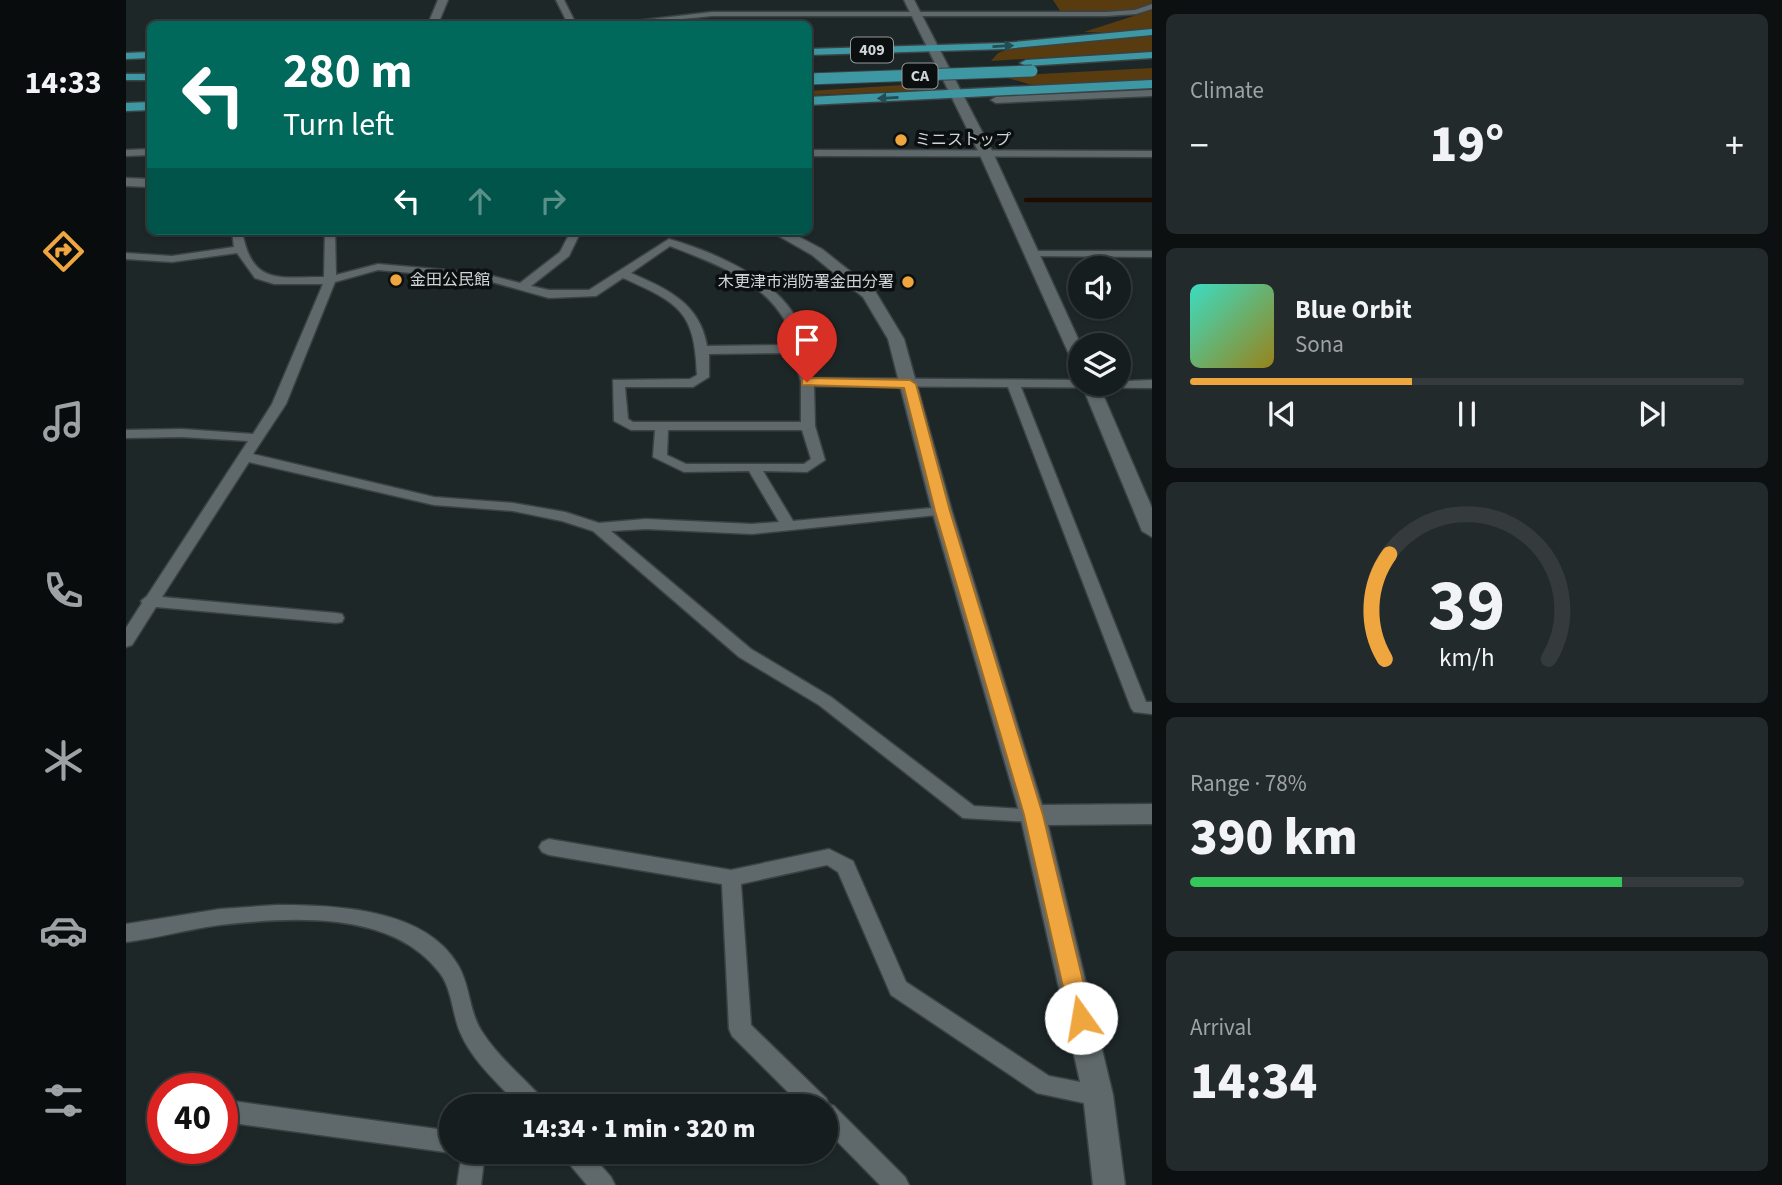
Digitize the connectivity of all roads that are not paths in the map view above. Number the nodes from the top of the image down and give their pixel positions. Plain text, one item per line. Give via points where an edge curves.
1 (443, 0) edge
2 (561, 0) edge
3 (909, 0) edge
4 (1152, 6) edge
5 (918, 15) junction
6 (434, 21) edge
7 (571, 21) edge
8 (643, 21) edge
9 (1152, 32) edge
10 (935, 48) junction
11 (812, 52) edge
12 (147, 55) edge
13 (1152, 55) edge
14 (126, 56) edge
15 (1152, 64) edge
16 (1029, 67) junction
17 (812, 72) edge
18 (126, 77) edge
19 (147, 77) edge
20 (812, 79) edge
21 (126, 84) edge
22 (147, 84) edge
23 (1152, 84) edge
24 (1152, 93) edge
25 (957, 94) junction
26 (996, 100) dead end
27 (812, 101) edge
28 (126, 106) edge
29 (147, 106) edge
30 (147, 152) edge
31 (126, 153) edge
32 (812, 153) edge
33 (986, 153) junction
34 (1152, 154) edge
35 (126, 182) edge
36 (147, 183) edge
37 (237, 235) edge
38 (330, 235) edge
39 (574, 235) edge
40 (785, 235) edge
41 (240, 250) junction
42 (1034, 254) junction
43 (1152, 254) edge
44 (126, 256) edge
45 (622, 273) junction
46 (330, 280) junction
47 (523, 286) junction
48 (1068, 333) edge
49 (704, 349) junction
50 (797, 349) junction
51 (807, 382) junction
52 (1013, 383) junction
53 (910, 384) junction
54 (1068, 384) edge
55 (1131, 384) edge
56 (1152, 384) edge
57 (1094, 396) edge
58 (662, 425) junction
59 (808, 426) junction
60 (126, 434) edge
61 (259, 438) junction
62 (247, 457) junction
63 (753, 467) junction
64 (942, 511) junction
65 (788, 526) junction
66 (598, 528) junction
67 (1152, 531) edge
68 (149, 601) junction
69 (336, 618) dead end
70 (126, 641) edge
71 (1152, 708) edge
72 (1152, 814) edge
73 (1033, 815) junction
74 (549, 847) dead end
75 (731, 878) junction
76 (126, 933) edge
77 (524, 1094) edge
78 (806, 1094) edge
79 (1098, 1095) junction
80 (238, 1113) edge
81 (838, 1126) edge
82 (439, 1140) edge
83 (473, 1164) edge
84 (585, 1164) edge
85 (470, 1185) edge
86 (603, 1185) edge
87 (897, 1185) edge
88 (1109, 1185) edge

1 - 6 street
2 - 7 street
3 - 5 street
4 - 5 street via 1124,14
5 - 8 street via 712,14
5 - 10 street
10 -> 9 highway, CA
10 - 11 highway, 409
10 - 25 street
12 - 14 highway
13 - 16 highway, CA
15 - 16 highway, CA
16 - 17 highway, CA
16 - 20 highway, CA, bridge
18 - 19 highway
21 - 22 highway
23 - 25 highway, CA
24 - 26 street
25 -> 27 highway
25 - 33 street
28 - 29 highway
30 - 31 street
32 - 33 street
33 - 34 street
33 - 42 street
35 - 36 street
37 - 41 street
38 - 46 street
39 - 47 street via 565,254
40 - 53 street via 817,252 869,294 896,339
41 - 44 street via 172,259
41 - 46 street via 259,276 274,281
42 - 43 street
42 - 48 street
45 - 47 street via 592,293 549,295
45 - 49 street via 686,307 698,324
45 - 50 street via 669,242 712,258 746,275 773,298 791,320
46 - 47 street via 378,267 481,275
46 - 61 street via 284,393
49 - 50 street
49 - 58 street via 704,377 693,383 618,383 621,421 631,426
50 - 51 street
51 - 53 street
51 - 59 street
52 - 53 street
52 - 54 street
52 - 71 street via 1140,708
53 - 64 street
55 - 56 street
57 - 67 street
58 - 59 street
58 - 63 street via 660,457 684,468
59 - 63 street via 818,460 807,468
60 - 61 street
61 - 62 street
62 - 66 street via 433,501 513,507
62 - 68 street
63 - 65 street
64 - 65 street
64 - 73 street
65 - 66 street
66 - 73 street via 745,653 825,701 970,813
68 - 69 street
68 - 70 street
72 - 73 street
73 - 79 street
74 - 75 street
75 - 78 street via 740,1029
75 - 79 street via 829,858 846,867 898,988 1045,1086
76 - 77 street via 279,913 351,916 394,926 429,947 449,968 474,1037
79 - 88 street
80 - 82 street
81 - 87 street
83 - 85 street
84 - 86 street

